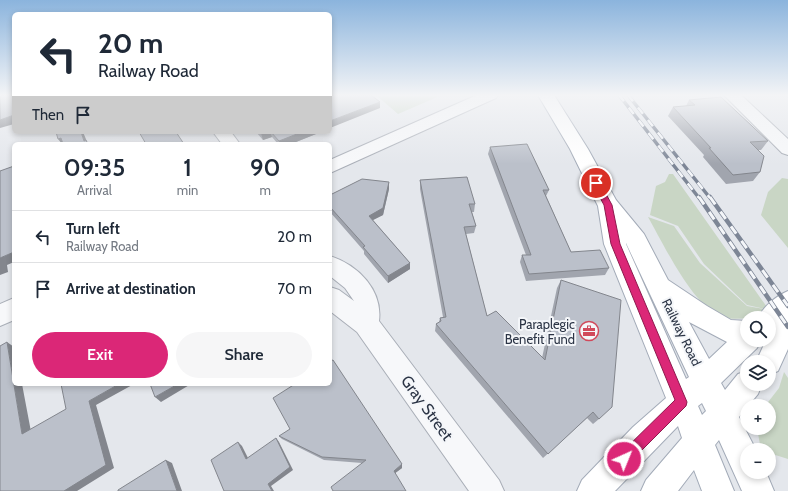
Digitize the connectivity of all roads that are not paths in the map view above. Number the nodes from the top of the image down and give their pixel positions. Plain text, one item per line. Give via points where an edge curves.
1 (439, 118) edge
2 (560, 118) edge
3 (756, 118) edge
4 (788, 149) edge
5 (332, 166) edge
6 (608, 205) junction
7 (332, 266) edge
8 (659, 286) junction
9 (332, 298) edge
10 (788, 302) edge
11 (12, 310) edge
12 (776, 314) edge
13 (0, 315) edge
14 (366, 324) junction
15 (788, 328) edge
16 (740, 332) edge
17 (740, 347) edge
18 (772, 355) edge
19 (705, 379) junction
20 (742, 391) edge
21 (682, 402) junction
22 (722, 414) junction
23 (699, 442) junction
24 (740, 451) edge
25 (753, 479) edge
26 (488, 491) edge
27 (593, 491) edge
28 (657, 491) edge
29 (718, 491) edge
30 (758, 491) edge

1 - 5 street
2 - 6 main road, Railway Road
3 - 4 street
6 - 8 main road, Railway Road via 636,240
6 - 21 main road, Railway Road via 615,244
7 - 14 street via 351,279 362,291 367,306
8 - 16 main road via 698,314 728,331
8 - 19 main road, Railway Road
9 - 14 street, Gray Street
10 - 12 main road
11 - 13 street
14 - 26 street, Gray Street
15 - 18 main road via 782,334
17 - 19 main road
19 - 21 main road
19 - 22 main road, Railway Road
20 - 22 main road
21 - 23 main road, Railway Road
21 - 27 main road
22 - 23 main road
22 - 24 main road, Railway Road
23 - 28 main road
23 - 29 main road, Railway Road
25 - 30 main road

